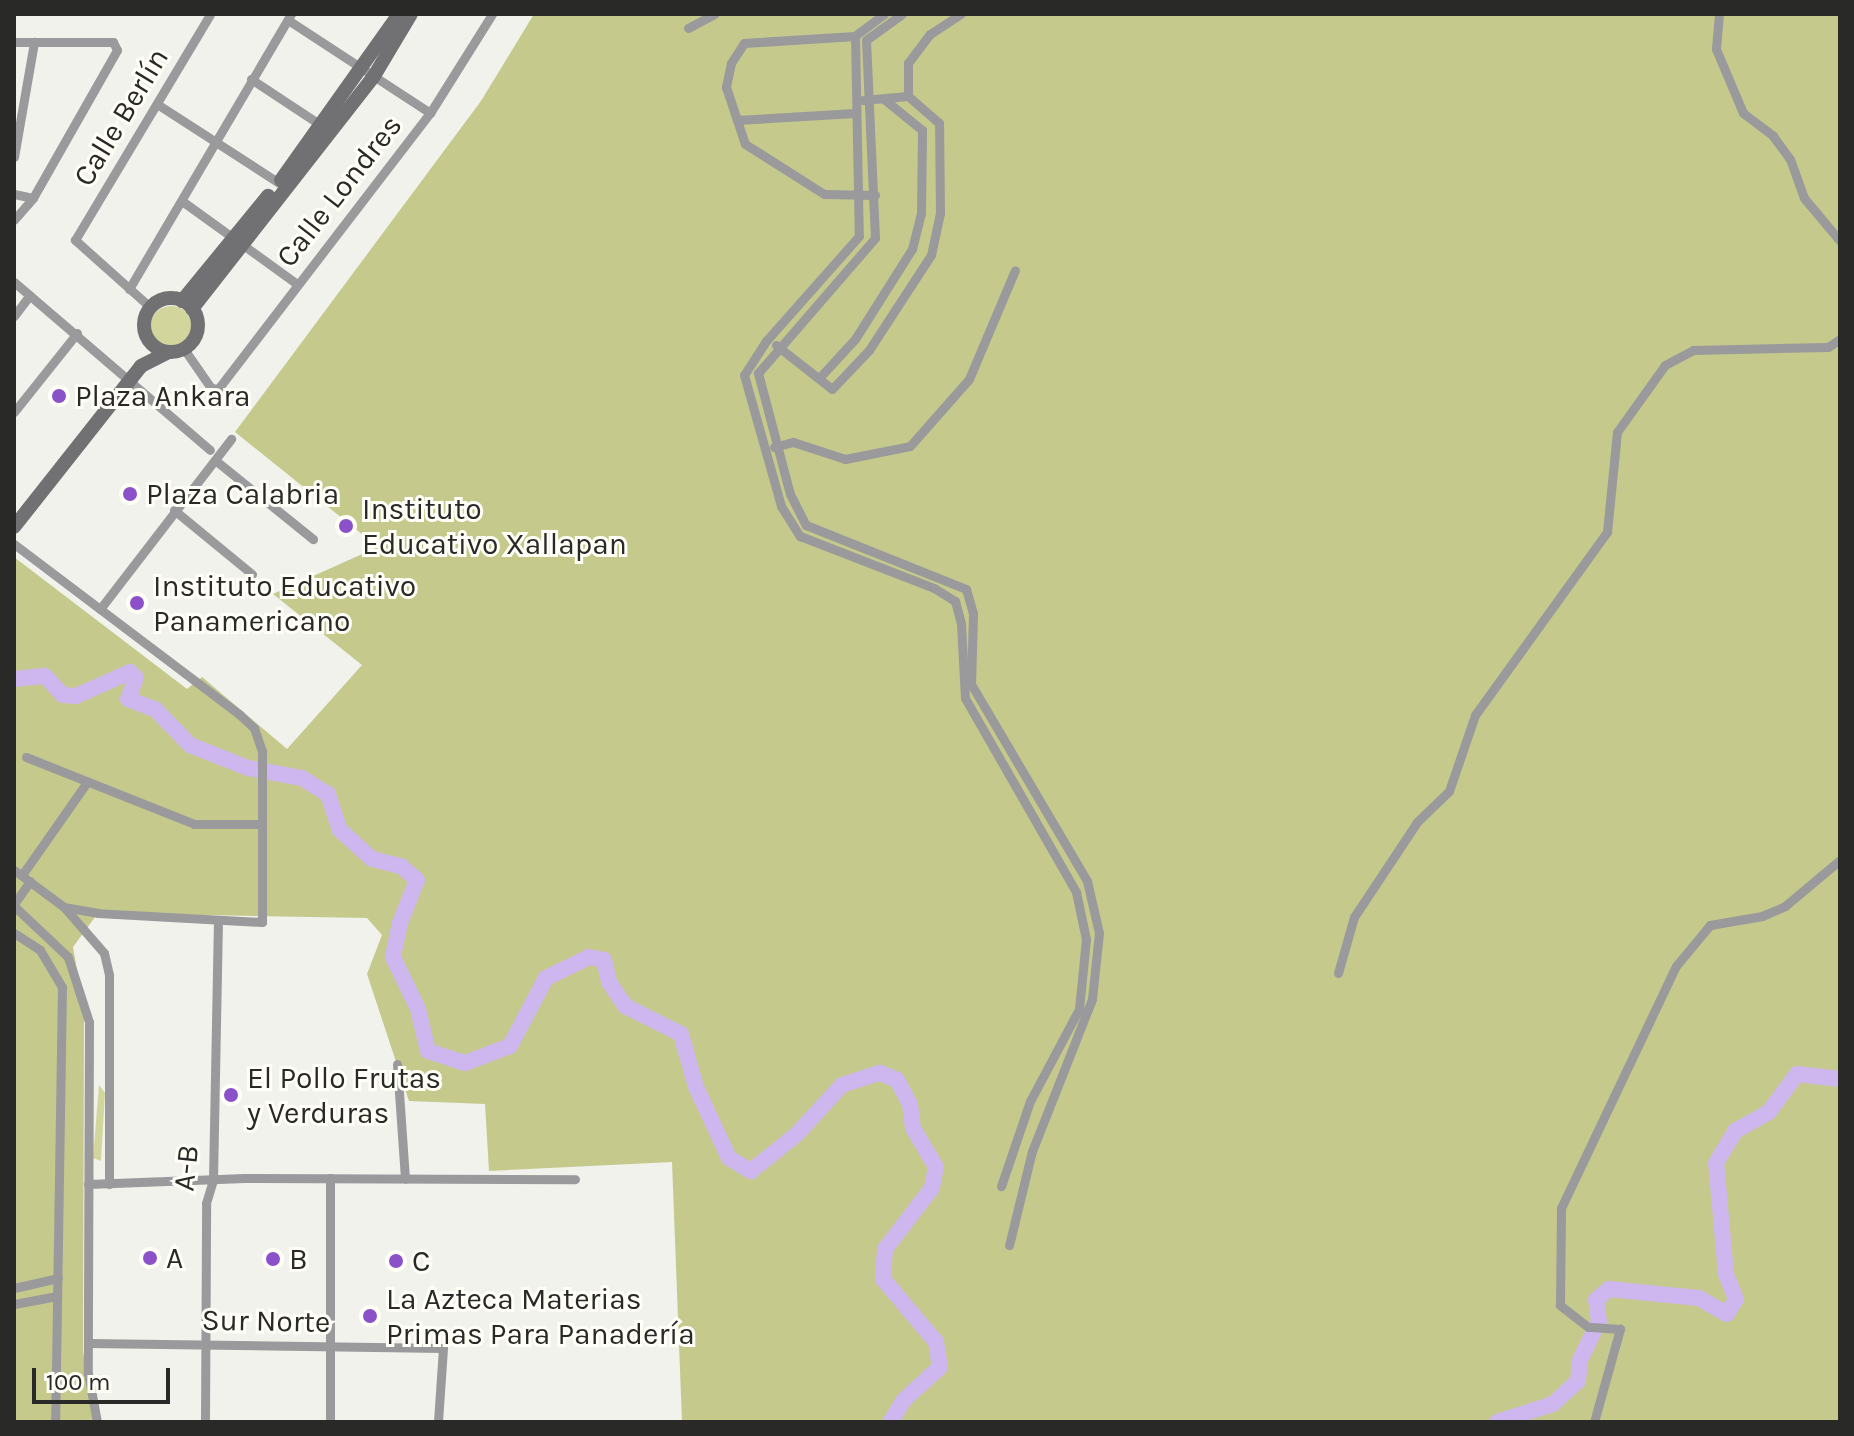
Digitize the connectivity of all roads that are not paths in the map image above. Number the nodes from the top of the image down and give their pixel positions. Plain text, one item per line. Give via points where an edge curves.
1 (210, 14) edge
2 (399, 14) edge
3 (410, 14) edge
4 (492, 14) edge
5 (714, 14) edge
6 (884, 14) edge
7 (902, 14) edge
8 (961, 14) edge
9 (1719, 14) edge
10 (290, 17) edge
11 (688, 28) dead end
12 (855, 36) junction
13 (14, 42) edge
14 (34, 42) junction
15 (368, 72) junction
16 (251, 79) junction
17 (908, 96) junction
18 (861, 100) junction
19 (885, 100) junction
20 (157, 104) junction
21 (430, 113) junction
22 (855, 113) junction
23 (737, 120) junction
24 (326, 129) junction
25 (217, 142) junction
26 (14, 157) edge
27 (282, 185) junction
28 (14, 194) edge
29 (875, 195) junction
30 (859, 196) junction
31 (33, 198) junction
32 (182, 201) junction
33 (14, 219) edge
34 (239, 238) junction
35 (1840, 241) edge
36 (1015, 270) dead end
37 (14, 282) edge
38 (297, 284) junction
39 (129, 289) junction
40 (30, 295) junction
41 (187, 305) junction
42 (150, 307) junction
43 (14, 316) edge
44 (77, 333) junction
45 (1840, 339) edge
46 (148, 340) junction
47 (766, 341) junction
48 (778, 346) junction
49 (184, 349) junction
50 (169, 352) junction
51 (141, 366) junction
52 (820, 377) junction
53 (129, 381) junction
54 (14, 412) edge
55 (231, 439) dead end
56 (777, 446) junction
57 (765, 450) junction
58 (213, 455) junction
59 (174, 510) junction
60 (14, 527) edge
61 (313, 539) dead end
62 (14, 544) edge
63 (252, 574) dead end
64 (100, 609) junction
65 (26, 757) dead end
66 (87, 782) junction
67 (261, 824) junction
68 (1840, 860) edge
69 (22, 875) edge
70 (14, 905) edge
71 (64, 907) junction
72 (218, 920) junction
73 (14, 933) edge
74 (1338, 973) dead end
75 (397, 1064) dead end
76 (330, 1178) junction
77 (405, 1179) junction
78 (575, 1179) dead end
79 (213, 1180) junction
80 (88, 1184) junction
81 (109, 1184) junction
82 (1001, 1186) dead end
83 (1009, 1245) dead end
84 (58, 1278) junction
85 (14, 1288) edge
86 (57, 1296) junction
87 (14, 1304) edge
88 (88, 1343) junction
89 (207, 1343) junction
90 (328, 1346) junction
91 (55, 1422) edge
92 (97, 1422) edge
93 (205, 1422) edge
94 (330, 1422) edge
95 (438, 1422) edge
96 (1594, 1422) edge

1 - 20 street, Calle Berlín
2 - 15 main road
3 - 15 main road
4 - 21 street, Calle Londres
5 - 11 street
6 - 12 street
7 - 18 street via 866,40
8 - 17 street via 930,34 908,63
9 - 35 street via 1716,49 1743,113 1773,136 1790,159 1804,198
10 - 15 street
10 - 16 street
12 - 18 street
12 - 23 street via 744,43 731,63 726,87
13 - 14 street
14 - 26 street
14 - 31 street via 116,45
15 - 21 street
15 - 24 main road
16 - 24 street
16 - 25 street
17 - 19 street
17 - 52 street via 939,123 940,213 931,255 869,350 832,389
18 - 19 street
18 - 22 street
18 - 29 street
19 - 52 street via 922,130 921,214 912,249 855,339
20 - 25 street
20 - 39 street, Calle Berlín via 76,245
21 - 38 street, Calle Londres
22 - 23 street
22 - 30 street
23 - 30 street via 745,144 824,194
24 - 27 main road
25 - 27 street
25 - 32 street
27 - 34 main road
28 - 31 street
29 - 30 street
29 - 48 street via 875,238
30 - 47 street via 859,236
31 - 33 street
32 - 34 street
32 - 39 street
34 - 38 street
34 - 41 main road
36 - 56 street via 969,379 937,422 910,446 845,459 793,442
37 - 40 street
38 - 49 street, Calle Londres via 214,390
39 - 42 street
40 - 43 street
40 - 44 street
41 - 42 main road via 165,299
41 - 49 main road via 196,335
42 - 46 main road via 144,323
44 - 53 street
44 - 54 street
45 - 74 street via 1828,347 1693,350 1665,365 1617,432 1607,532 1475,715 1449,791 1417,822 1354,917
46 - 50 main road
46 - 51 main road
47 - 48 street
47 - 57 street via 744,375
48 - 52 street
48 - 56 street via 758,373
49 - 50 main road
50 - 51 main road
51 - 53 main road
53 - 58 street
53 - 60 main road
55 - 58 street
56 - 57 street
56 - 83 street via 790,494 806,525 966,589 973,614 971,684 1087,881 1099,933 1092,999 1032,1151
57 - 82 street via 781,506 800,536 955,601 965,698 1076,892 1086,939 1079,1009 1030,1101
58 - 59 street
58 - 61 street
59 - 63 street
59 - 64 street
62 - 64 street
64 - 67 street via 254,728 262,751
65 - 66 street
66 - 67 street via 194,824
66 - 69 street
67 - 72 street via 262,922
68 - 96 street via 1785,906 1762,916 1710,925 1676,966 1561,1208 1560,1305 1588,1327 1620,1329
69 - 70 street
69 - 71 street
70 - 80 street via 58,945 83,992 89,1022
71 - 72 street
71 - 81 street via 94,938 109,975
72 - 79 street, A-B
73 - 84 street via 40,950 62,987
75 - 77 street
76 - 77 street
76 - 79 street
76 - 90 street
77 - 78 street
79 - 81 street
79 - 89 street, A-B via 206,1203
80 - 81 street
80 - 88 street
84 - 85 street
84 - 86 street
86 - 87 street
86 - 91 street
88 - 89 street, Sur Norte
88 - 92 street
89 - 90 street, Sur Norte
89 - 93 street, A-B
90 - 94 street
90 - 95 street, Sur Norte via 443,1348

